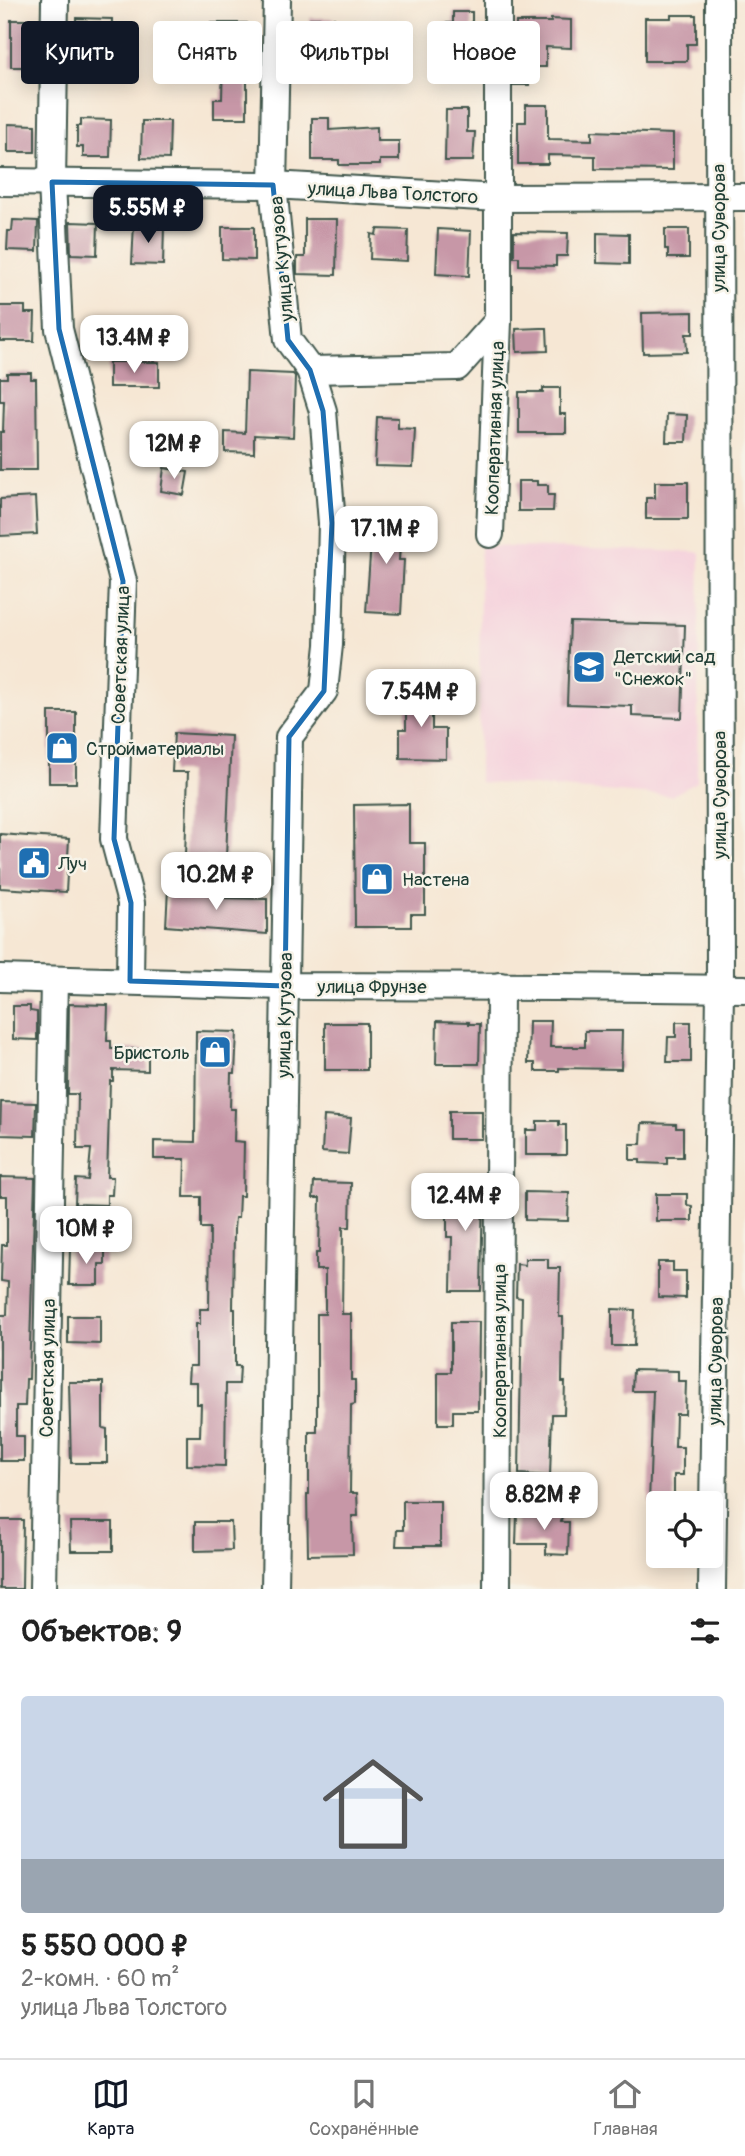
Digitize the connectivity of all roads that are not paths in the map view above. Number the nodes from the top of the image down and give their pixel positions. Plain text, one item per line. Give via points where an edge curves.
1 (55, 0) edge
2 (276, 0) edge
3 (498, 0) edge
4 (719, 0) edge
5 (0, 182) edge
6 (52, 182) junction
7 (274, 186) junction
8 (718, 197) junction
9 (745, 197) edge
10 (498, 198) junction
11 (498, 321) junction
12 (310, 370) junction
13 (490, 534) dead end
14 (0, 978) edge
15 (54, 980) junction
16 (130, 981) junction
17 (285, 986) junction
18 (500, 986) junction
19 (732, 989) edge
20 (43, 1589) edge
21 (275, 1589) edge
22 (497, 1589) edge
23 (712, 1589) edge

1 - 6 street, Советская улица
2 - 7 street, улица Кутузова
3 - 10 street, Кооперативная улица
4 - 8 street, улица Суворова
5 - 6 street, улица Льва Толстого
6 - 7 street, улица Льва Толстого
6 - 16 street, Советская улица via 59,329 123,581 114,839 131,903
7 - 10 street, улица Льва Толстого
7 - 12 street, улица Кутузова via 288,340
8 - 9 street, улица Льва Толстого
8 - 10 street, улица Льва Толстого
8 - 19 street, улица Суворова
10 - 11 street, Кооперативная улица
11 - 12 street, Кооперативная улица via 457,366
11 - 13 street, Кооперативная улица
12 - 17 street, улица Кутузова via 323,411 332,523 329,645 324,691 289,737
14 - 15 street, улица Фрунзе
15 - 16 street, улица Фрунзе
15 - 20 street, Советская улица
16 - 17 street, улица Фрунзе
17 - 18 street, улица Фрунзе
17 - 21 street, улица Кутузова
18 - 19 street, улица Фрунзе
18 - 22 street, Кооперативная улица
19 - 23 street, улица Суворова

